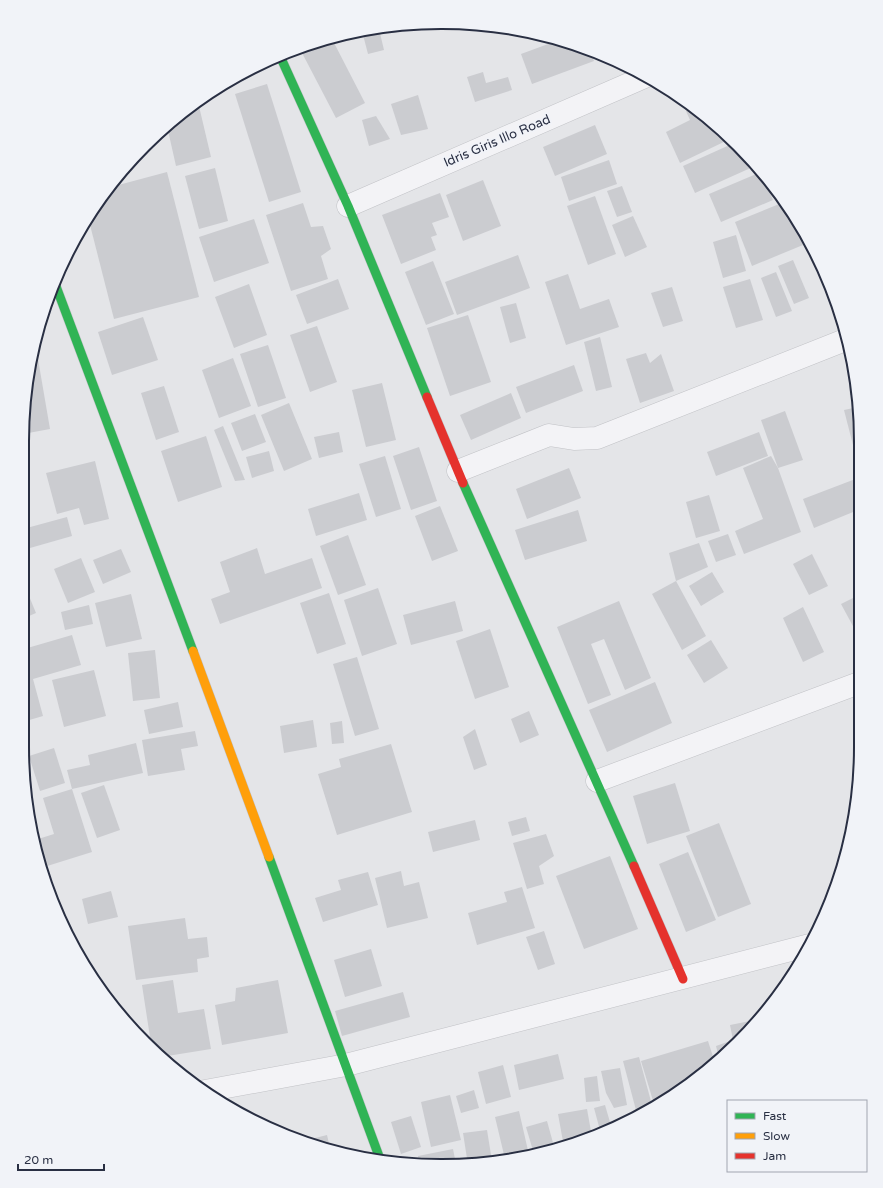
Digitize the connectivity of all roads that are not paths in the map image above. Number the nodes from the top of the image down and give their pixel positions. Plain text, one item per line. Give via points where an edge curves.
1 (282, 61) edge
2 (639, 79) edge
3 (348, 206) junction
4 (58, 291) edge
5 (841, 341) edge
6 (458, 471) junction
7 (854, 685) edge
8 (598, 781) junction
9 (802, 947) edge
10 (683, 979) junction
11 (346, 1065) junction
12 (213, 1090) edge
13 (378, 1154) edge

1 - 3 street
2 - 3 street, Idris Giris Illo Road
3 - 6 street
4 - 11 street
5 - 6 street via 597,438 549,434
6 - 8 street
7 - 8 street
8 - 10 street
9 - 10 street
10 - 11 street
11 - 12 street
11 - 13 street

